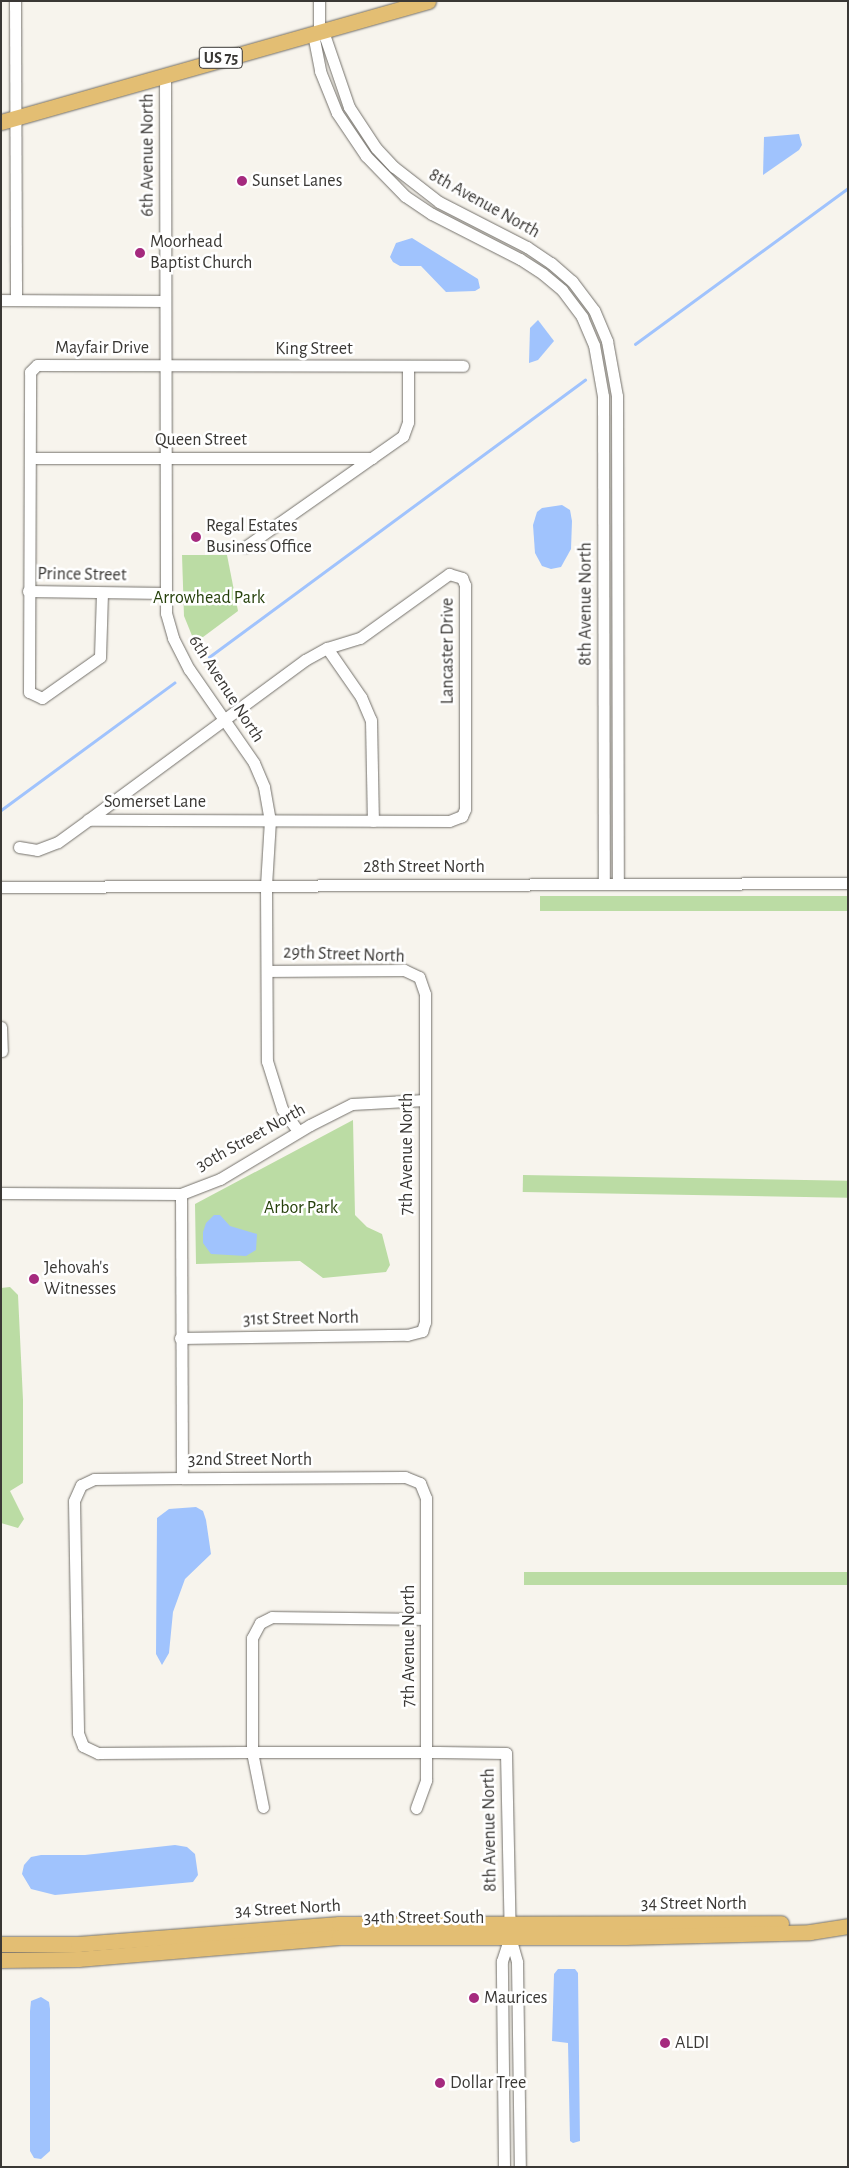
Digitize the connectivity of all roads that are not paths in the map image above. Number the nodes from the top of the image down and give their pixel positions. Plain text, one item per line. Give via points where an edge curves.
1 (15, 1) edge
2 (319, 1) edge
3 (428, 1) edge
4 (319, 30) junction
5 (165, 74) junction
6 (8, 120) edge
7 (1, 300) edge
8 (16, 300) junction
9 (165, 301) junction
10 (599, 308) junction
11 (582, 317) junction
12 (165, 366) junction
13 (408, 366) junction
14 (464, 366) dead end
15 (165, 457) junction
16 (31, 458) junction
17 (372, 458) junction
18 (245, 547) dead end
19 (28, 592) junction
20 (102, 593) junction
21 (165, 593) junction
22 (327, 648) junction
23 (223, 719) junction
24 (88, 820) junction
25 (270, 820) junction
26 (373, 821) junction
27 (19, 847) dead end
28 (604, 883) junction
29 (618, 883) junction
30 (848, 884) edge
31 (266, 886) junction
32 (1, 887) edge
33 (267, 971) junction
34 (419, 977) joint
35 (1, 1027) edge
36 (2, 1051) edge
37 (424, 1100) junction
38 (298, 1132) junction
39 (1, 1193) edge
40 (181, 1194) junction
41 (422, 1331) joint
42 (180, 1338) junction
43 (182, 1478) junction
44 (420, 1483) joint
45 (426, 1619) junction
46 (252, 1752) junction
47 (426, 1752) junction
48 (263, 1808) dead end
49 (416, 1808) dead end
50 (848, 1926) edge
51 (510, 1930) junction
52 (1, 1944) edge
53 (1, 1960) edge
54 (504, 2165) edge
55 (520, 2165) edge

1 - 6 street
2 - 4 street
3 - 4 main road, US 75
4 - 5 main road, US 75
4 - 10 street, 8th Avenue North via 325,37 349,107 376,148 394,167 439,202 552,263
4 - 11 street, 8th Avenue North via 314,39 315,48 334,106 350,134 384,176 432,214 543,274 562,290
5 - 6 main road, US 75
5 - 9 street, 6th Avenue North
6 - 8 street
7 - 8 street
8 - 9 street
9 - 12 street, 6th Avenue North
10 - 11 street
10 - 29 street, 8th Avenue North via 617,396
11 - 28 street, 8th Avenue North via 594,345 603,396
12 - 13 street, King Street
12 - 15 street, 6th Avenue North
12 - 16 street, Mayfair Drive via 38,365 30,372
13 - 14 street, King Street
13 - 17 street via 406,431
15 - 16 street, Queen Street
15 - 17 street, Queen Street
15 - 21 street, 6th Avenue North
16 - 19 street, Mayfair Drive
17 - 18 street
19 - 20 street, Prince Street
19 - 20 street, Mayfair Drive via 29,692 42,698 100,657
20 - 21 street, Prince Street
21 - 23 street, 6th Avenue North via 173,638 188,669
22 - 23 street, Lancaster Drive
22 - 26 street via 361,697 370,720
22 - 26 street, Lancaster Drive via 360,638 449,574 462,578 465,585 465,809 456,820
23 - 24 street, Somerset Lane
23 - 25 street, 6th Avenue North via 254,763 264,787
24 - 25 street, Somerset Lane
24 - 27 street via 58,842 37,850
25 - 26 street, Lancaster Drive
25 - 31 street, 6th Avenue North
28 - 29 street, 28th Street North
28 - 31 street, 28th Street North
29 - 30 street, 28th Street North
31 - 32 street, 28th Street North
31 - 33 street, 6th Avenue North
33 - 34 street, 29th Street North via 404,970
33 - 38 street, 6th Avenue North via 267,1061 282,1109
34 - 37 street, 7th Avenue North via 425,994
35 - 36 street
37 - 38 street, 30th Street North via 352,1104
37 - 41 street, 7th Avenue North via 425,1317
38 - 40 street, 30th Street North via 220,1179
39 - 40 street, 30th Street North
40 - 42 street
41 - 42 street, 31st Street North via 407,1335
42 - 43 street
43 - 44 street, 32nd Street North via 405,1477
43 - 46 street, 32nd Street North via 94,1479 81,1485 74,1501 78,1733 84,1746 98,1753
44 - 45 street, 7th Avenue North via 426,1498
45 - 46 street via 272,1617 260,1623 252,1638
45 - 47 street, 7th Avenue North
46 - 47 street
46 - 48 street
47 - 49 street, 7th Avenue North via 426,1780
47 - 51 street, 8th Avenue North via 506,1752
50 - 51 main road, 34 Street North via 719,1922
51 - 52 main road, 34 Street North via 295,1926 78,1944
51 - 53 main road, 34th Street South via 298,1939 78,1959
51 - 54 street via 502,1961
51 - 55 street via 518,1962

